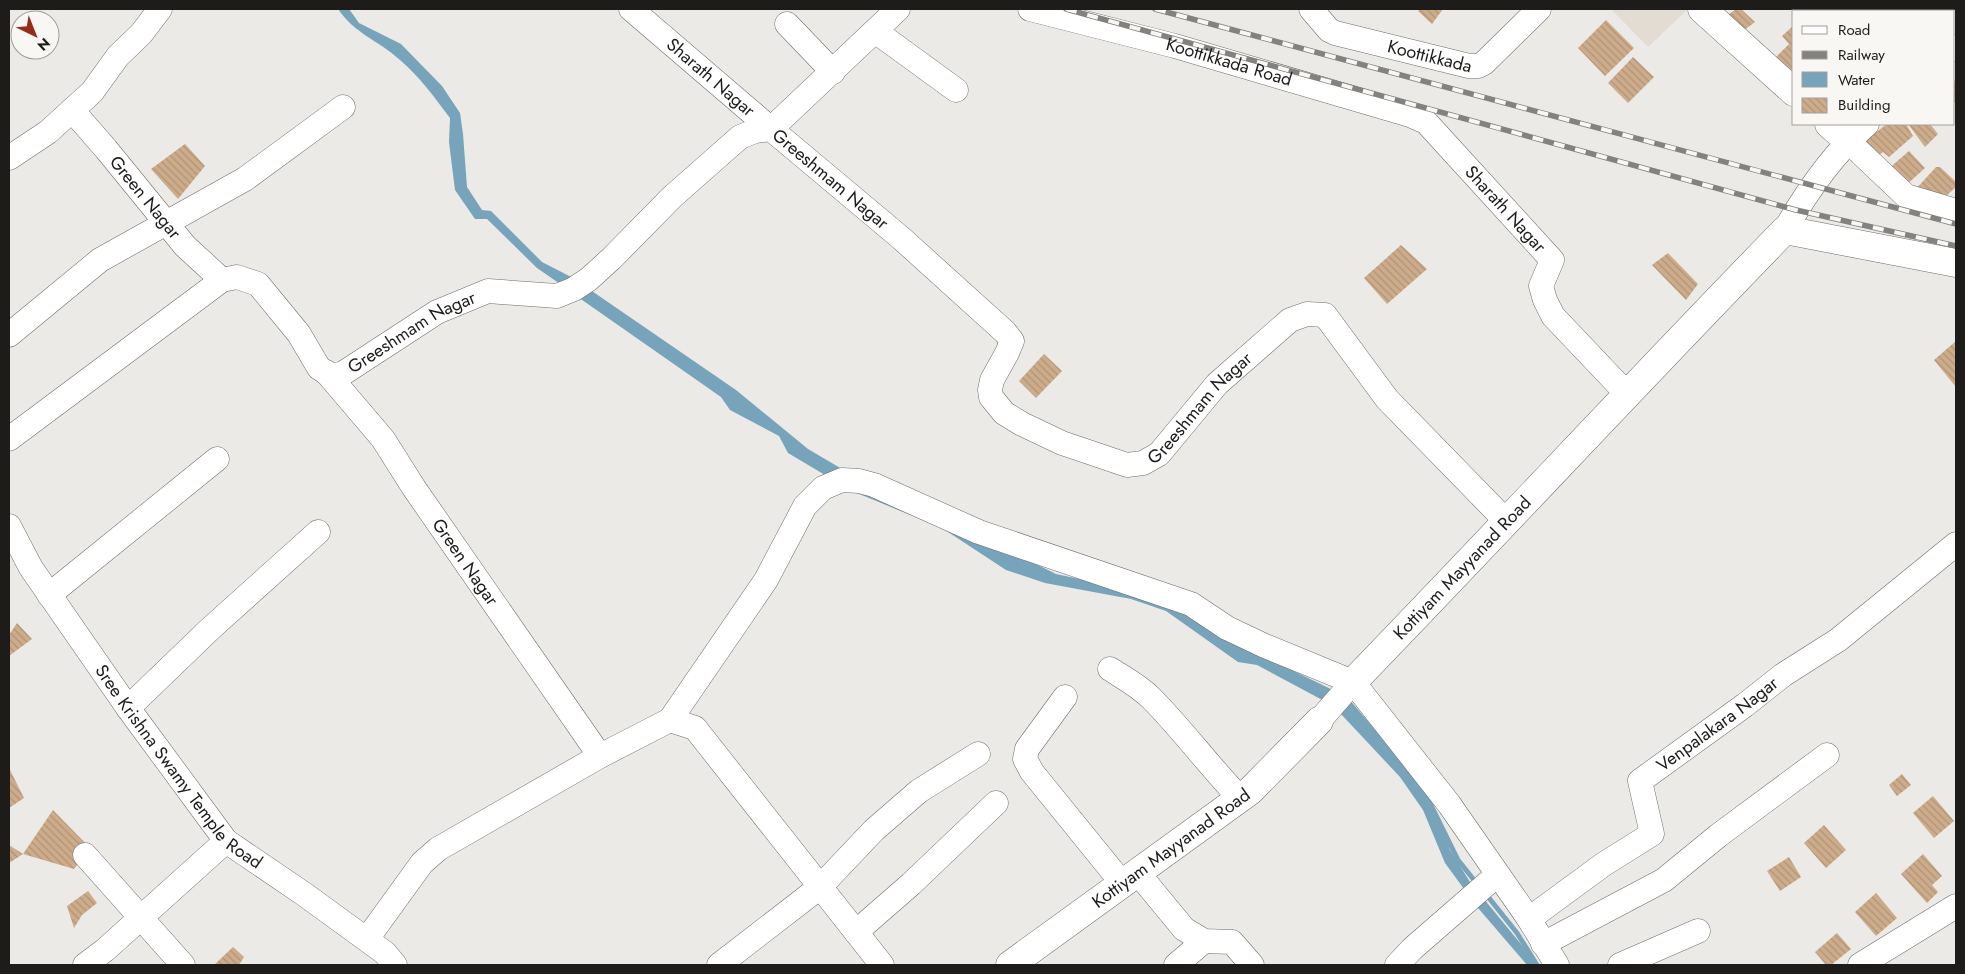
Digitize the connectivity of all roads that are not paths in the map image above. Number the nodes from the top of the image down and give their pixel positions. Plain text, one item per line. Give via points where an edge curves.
1 (160, 9) edge
2 (631, 9) edge
3 (898, 9) edge
4 (1030, 9) edge
5 (1311, 9) edge
6 (1539, 9) edge
7 (1702, 9) edge
8 (788, 24) dead end
9 (875, 31) junction
10 (833, 72) junction
11 (956, 90) dead end
12 (1792, 90) edge
13 (343, 107) dead end
14 (72, 110) junction
15 (1426, 122) joint
16 (1848, 129) edge
17 (771, 130) junction
18 (9, 158) edge
19 (1956, 210) edge
20 (166, 222) junction
21 (1785, 230) junction
22 (1956, 263) edge
23 (222, 280) junction
24 (9, 335) edge
25 (326, 372) junction
26 (1628, 395) junction
27 (9, 439) edge
28 (217, 459) dead end
29 (1507, 522) junction
30 (9, 526) edge
31 (318, 532) dead end
32 (1956, 544) edge
33 (49, 595) junction
34 (1110, 669) dead end
35 (1353, 682) junction
36 (1066, 697) dead end
37 (128, 708) junction
38 (670, 720) junction
39 (1319, 721) joint
40 (978, 754) dead end
41 (1827, 755) dead end
42 (600, 756) junction
43 (1240, 798) junction
44 (996, 803) dead end
45 (226, 841) junction
46 (85, 855) dead end
47 (1129, 878) junction
48 (1487, 884) junction
49 (820, 887) junction
50 (1956, 906) edge
51 (141, 917) junction
52 (1529, 919) junction
53 (1698, 931) dead end
54 (856, 932) junction
55 (367, 939) junction
56 (1204, 940) junction
57 (1543, 944) junction
58 (85, 965) edge
59 (184, 965) edge
60 (395, 965) edge
61 (719, 965) edge
62 (882, 965) edge
63 (1010, 965) edge
64 (1176, 965) edge
65 (1252, 965) edge
66 (1397, 965) edge
67 (1557, 965) edge
68 (1620, 965) edge
69 (1860, 965) edge

1 - 14 street via 118,56 92,92
2 - 17 street, Sharath Nagar
3 - 9 street, Sharath Nagar
4 - 15 street, Koottikkada Road via 1176,46
5 - 6 street, Koottikkada via 1335,33 1478,66
7 - 12 main road
8 - 10 street
9 - 10 street, Sharath Nagar
9 - 11 street
10 - 17 street, Sharath Nagar
13 - 20 street via 245,179
14 - 18 street via 48,132
14 - 20 street, Green Nagar
15 - 26 street, Sharath Nagar via 1552,260 1542,286 1553,316
16 - 19 street via 1906,196
16 - 21 street, Kottiyam Mayyanad Road
17 - 25 street, Greeshmam Nagar via 755,131 740,137 672,197 607,263 574,289 557,296 488,291 437,312 342,374
17 - 29 street, Greeshmam Nagar via 901,238 1005,332 1012,341 992,380 991,397 1004,413 1022,424 1072,448 1127,466 1143,462 1159,454 1217,384 1290,320 1306,314 1325,315 1387,399
20 - 23 street, Green Nagar via 185,246
20 - 24 street via 100,260
21 - 22 main road
21 - 26 main road, Kottiyam Mayyanad Road
23 - 25 street, Greeshmam Nagar via 237,277 258,284 299,334 319,368
23 - 27 street
25 - 42 street, Green Nagar via 383,439
26 - 29 main road, Kottiyam Mayyanad Road
28 - 33 street
29 - 35 main road, Kottiyam Mayyanad Road
30 - 33 street, Sree Krishna Swamy Temple Road
31 - 37 street
32 - 52 street, Venpalakara Nagar via 1838,640 1783,675 1640,781 1652,834 1604,864
33 - 37 street, Sree Krishna Swamy Temple Road
34 - 43 street via 1150,697
35 - 38 street via 1227,628 1191,604 979,532 874,485 842,480 823,488 805,506 766,580
35 - 39 street, Kottiyam Mayyanad Road
35 - 48 street via 1449,804
36 - 47 street via 1027,749 1025,759 1032,772
37 - 45 street, Sree Krishna Swamy Temple Road
38 - 42 street
38 - 49 street via 695,728
39 - 43 main road, Kottiyam Mayyanad Road
40 - 49 street via 919,792 874,830
41 - 57 street via 1664,880
42 - 55 street via 429,856
43 - 47 main road, Kottiyam Mayyanad Road
44 - 54 street via 912,884
45 - 51 street
45 - 55 street, Sree Krishna Swamy Temple Road
46 - 51 street
47 - 56 street via 1184,929
47 - 63 main road, Kottiyam Mayyanad Road
48 - 52 street
48 - 66 street
49 - 54 street
49 - 61 street
50 - 69 street
51 - 58 street
51 - 59 street
52 - 57 street
53 - 68 street
54 - 62 street
55 - 60 street, Sree Krishna Swamy Temple Road
56 - 64 street
56 - 65 street via 1232,942
57 - 67 street

